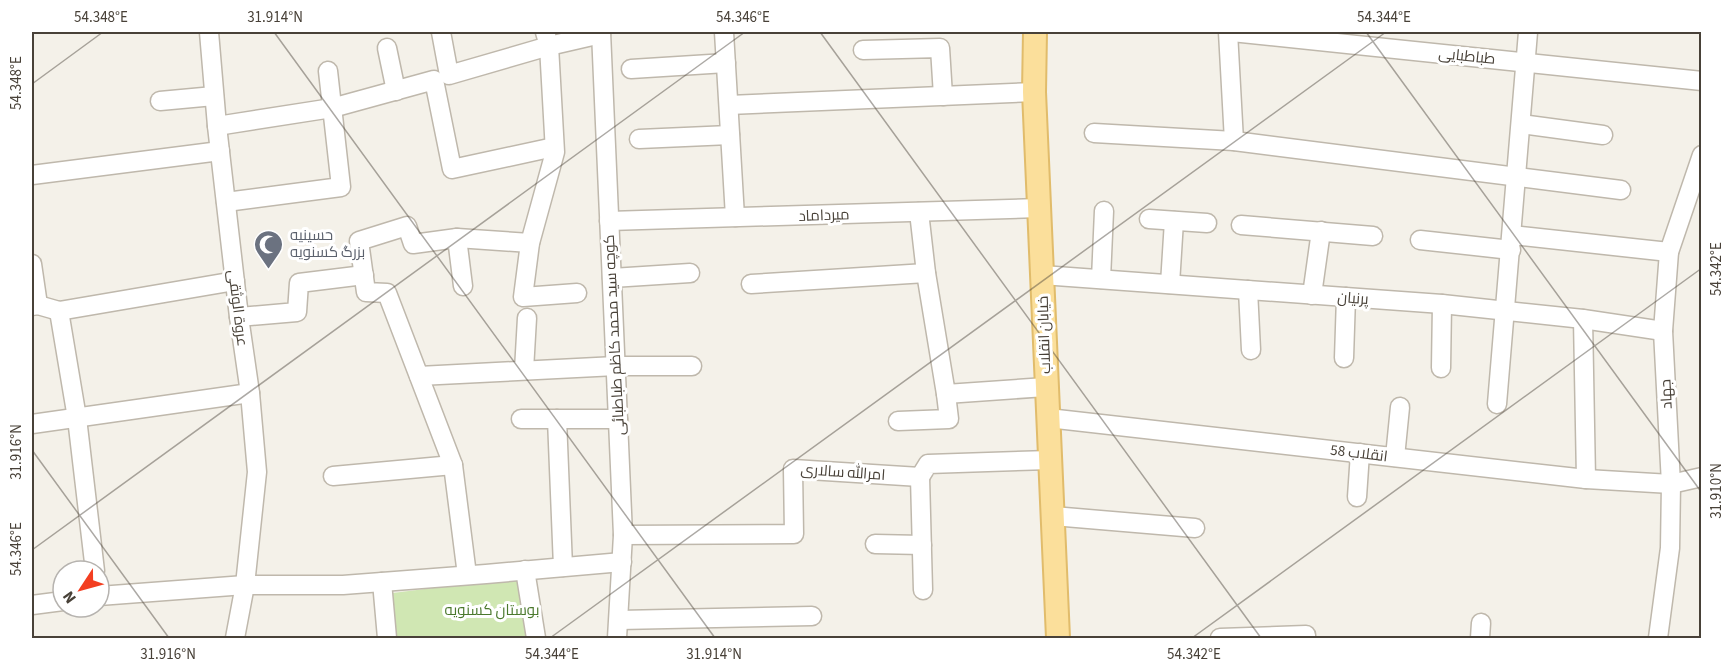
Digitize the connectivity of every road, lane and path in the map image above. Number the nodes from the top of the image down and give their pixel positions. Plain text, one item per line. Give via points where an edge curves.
1 (209, 32) edge
2 (441, 32) edge
3 (724, 32) edge
4 (1035, 32) edge
5 (1230, 32) edge
6 (1528, 32) edge
7 (601, 33) edge
8 (1311, 36) edge
9 (547, 39) edge
10 (1393, 40) edge
11 (387, 48) dead end
12 (863, 50) dead end
13 (1526, 62) junction
14 (726, 63) junction
15 (631, 69) dead end
16 (328, 71) dead end
17 (1701, 76) edge
18 (442, 77) junction
19 (396, 90) junction
20 (1034, 92) junction
21 (214, 96) junction
22 (943, 96) junction
23 (160, 101) dead end
24 (729, 105) junction
25 (332, 108) junction
26 (1521, 124) junction
27 (217, 126) junction
28 (1094, 134) dead end
29 (730, 135) junction
30 (1603, 135) dead end
31 (639, 139) dead end
32 (1234, 141) junction
33 (554, 147) junction
34 (220, 151) junction
35 (1701, 155) edge
36 (32, 175) edge
37 (1516, 178) junction
38 (1621, 190) dead end
39 (226, 202) junction
40 (1039, 208) junction
41 (1104, 211) dead end
42 (918, 212) junction
43 (735, 217) junction
44 (1149, 219) dead end
45 (609, 221) junction
46 (1174, 221) junction
47 (1207, 224) dead end
48 (1242, 225) dead end
49 (1322, 231) junction
50 (1373, 236) dead end
51 (457, 238) junction
52 (1420, 240) dead end
53 (530, 243) junction
54 (1512, 243) junction
55 (1669, 252) junction
56 (32, 264) edge
57 (690, 273) dead end
58 (926, 273) junction
59 (364, 275) junction
60 (1042, 275) junction
61 (612, 278) junction
62 (1101, 279) junction
63 (235, 281) junction
64 (751, 284) dead end
65 (1170, 284) junction
66 (463, 286) dead end
67 (1248, 290) junction
68 (577, 293) dead end
69 (1312, 295) junction
70 (1346, 297) junction
71 (1442, 304) junction
72 (35, 305) edge
73 (1505, 310) junction
74 (59, 311) junction
75 (239, 317) junction
76 (527, 318) dead end
77 (1583, 319) junction
78 (1663, 331) junction
79 (1251, 350) dead end
80 (1344, 358) dead end
81 (616, 366) junction
82 (692, 366) dead end
83 (1441, 368) dead end
84 (524, 370) junction
85 (419, 376) junction
86 (1046, 387) junction
87 (250, 393) junction
88 (946, 394) junction
89 (1497, 404) dead end
90 (1400, 407) dead end
91 (76, 418) junction
92 (1048, 418) junction
93 (521, 419) dead end
94 (557, 419) junction
95 (618, 419) junction
96 (898, 421) dead end
97 (32, 424) edge
98 (1360, 453) junction
99 (1395, 457) junction
100 (1050, 460) junction
101 (453, 465) junction
102 (333, 476) dead end
103 (920, 477) junction
104 (1701, 477) edge
105 (1586, 479) junction
106 (1671, 484) junction
107 (1357, 497) dead end
108 (1053, 516) junction
109 (1196, 528) dead end
110 (623, 535) junction
111 (874, 544) dead end
112 (922, 545) junction
113 (94, 559) edge
114 (622, 562) junction
115 (563, 567) junction
116 (525, 570) junction
117 (467, 575) junction
118 (382, 582) junction
119 (245, 585) junction
120 (923, 590) dead end
121 (111, 595) edge
122 (51, 603) edge
123 (32, 605) edge
124 (812, 616) dead end
125 (619, 620) junction
126 (1306, 637) edge
127 (235, 639) edge
128 (387, 639) edge
129 (536, 639) edge
130 (618, 639) edge
131 (1058, 639) edge
132 (1220, 639) edge
133 (1658, 639) edge

1 - 21 street, عروة الوثقی
2 - 18 street
3 - 14 street
4 - 20 main road, خیابان انقلاب
5 - 8 street, طباطبایی
5 - 32 street
6 - 13 street
7 - 9 street
7 - 45 street, کوچه سید محمد کاظم طباطبائی
8 - 10 street, طباطبایی
9 - 18 street
9 - 33 street
10 - 13 street, طباطبایی
11 - 19 street
12 - 22 street via 940,48
13 - 17 street, طباطبایی
13 - 26 street
14 - 15 street
14 - 24 street
16 - 25 street
18 - 19 street
18 - 33 street via 452,169
19 - 25 street
20 - 22 street
20 - 40 main road, خیابان انقلاب
21 - 23 street
21 - 27 street, عروة الوثقی
22 - 24 street
24 - 29 street
25 - 27 street
25 - 39 street via 341,187
26 - 30 street
26 - 37 street
27 - 34 street, عروة الوثقی
28 - 32 street
29 - 31 street
29 - 43 street
32 - 37 street
33 - 53 street
34 - 36 street
34 - 39 street, عروة الوثقی
35 - 55 street, جهاد
37 - 38 street
37 - 54 street
39 - 63 street, عروة الوثقی
40 - 42 street, میرداماد
40 - 60 main road, خیابان انقلاب
41 - 62 street
42 - 43 street, میرداماد
42 - 58 street
43 - 45 street, میرداماد
44 - 46 street
45 - 61 street, کوچه سید محمد کاظم طباطبائی
46 - 47 street
46 - 65 street
48 - 49 street
49 - 50 street
49 - 69 street
51 - 53 street
51 - 59 street via 413,244 407,226 359,241
51 - 66 street
52 - 54 street
53 - 68 street via 523,297
54 - 55 street
54 - 73 street
55 - 78 street, جهاد
56 - 72 street
57 - 61 street
58 - 64 street
58 - 88 street
59 - 75 street via 299,283 297,312
59 - 85 street via 366,292 387,293
60 - 62 street, پرنیان
60 - 86 main road, خیابان انقلاب
61 - 81 street, کوچه سید محمد کاظم طباطبائی
62 - 65 street, پرنیان
63 - 74 street
63 - 75 street, عروة الوثقی
65 - 67 street, پرنیان
67 - 69 street, پرنیان
67 - 79 street
69 - 70 street, پرنیان
70 - 71 street, پرنیان
70 - 80 street
71 - 73 street, پرنیان
71 - 83 street
72 - 74 street
73 - 77 street, پرنیان
73 - 89 street
74 - 91 street
75 - 87 street, عروة الوثقی
76 - 84 street
77 - 78 street, پرنیان
77 - 105 street
78 - 106 street, جهاد
81 - 82 street
81 - 84 street
81 - 95 street, کوچه سید محمد کاظم طباطبائی
84 - 85 street
85 - 101 street
86 - 88 street
86 - 92 main road, خیابان انقلاب
87 - 91 street
87 - 119 street, عروة الوثقی via 257,472
88 - 96 street via 949,419
90 - 99 street
91 - 97 street
91 - 113 street
92 - 98 street, انقلاب 58
92 - 100 main road, خیابان انقلاب
93 - 94 street
94 - 95 street
94 - 115 street
95 - 110 street, کوچه سید محمد کاظم طباطبائی
98 - 99 street, انقلاب 58
98 - 107 street
99 - 105 street, انقلاب 58
100 - 103 street via 928,464
100 - 108 main road, خیابان انقلاب
101 - 102 street
101 - 117 street
103 - 110 street, امرالله سالاری via 793,469 794,534
103 - 112 street
104 - 106 street, انقلاب 58
105 - 106 street, انقلاب 58
106 - 133 street, جهاد via 1670,548
108 - 109 street
108 - 131 main road, خیابان انقلاب
110 - 114 street, کوچه سید محمد کاظم طباطبائی
111 - 112 street
112 - 120 street
114 - 115 street
114 - 125 street, کوچه سید محمد کاظم طباطبائی
115 - 116 street
116 - 117 street
116 - 129 street
117 - 118 street
118 - 119 street
118 - 128 street
119 - 121 street
119 - 127 street, عروة الوثقی
122 - 123 street
124 - 125 street
125 - 130 street, کوچه سید محمد کاظم طباطبائی
126 - 132 street

